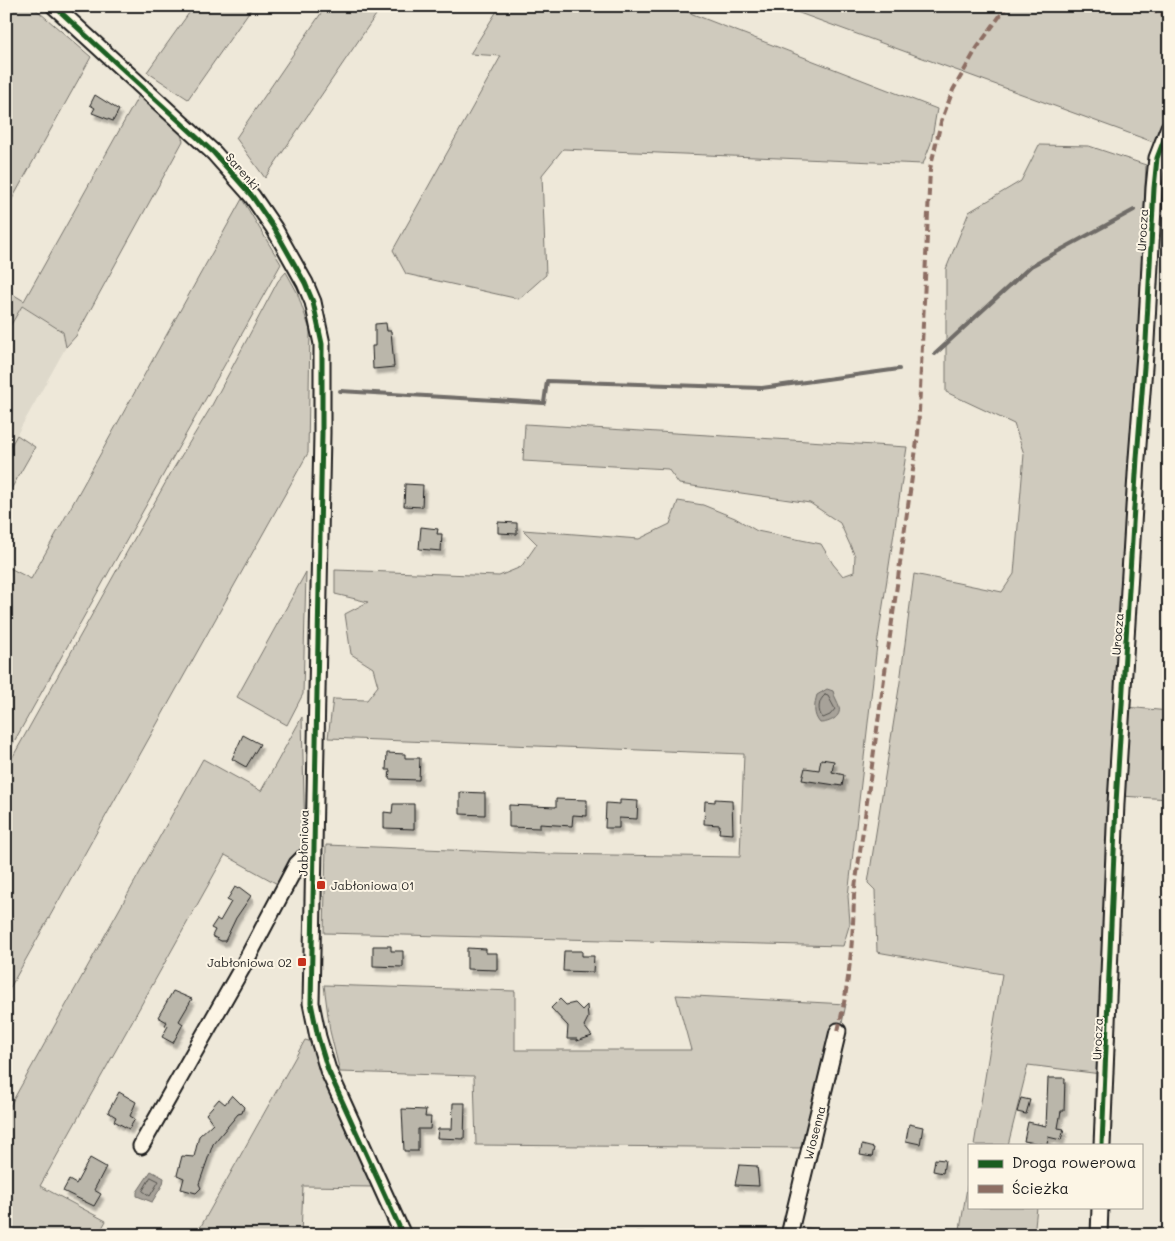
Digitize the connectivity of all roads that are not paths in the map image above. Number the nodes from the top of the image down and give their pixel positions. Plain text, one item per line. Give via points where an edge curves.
1 (54, 6) edge
2 (1169, 128) edge
3 (322, 433) joint
4 (313, 855) junction
5 (838, 1031) dead end
6 (1102, 1144) edge
7 (142, 1146) dead end
8 (1100, 1208) edge
9 (403, 1235) edge
10 (789, 1235) edge
11 (1098, 1235) edge

1 - 3 street, Sarenki via 214,153 252,196 274,228 313,302 322,344
2 - 6 street, Urocza via 1157,158 1154,188 1116,803
3 - 4 street, Jabłoniowa
4 - 7 street via 297,864
4 - 9 street, Jabłoniowa via 310,972 315,1028 328,1070
5 - 10 street, Wiosenna
8 - 11 street

